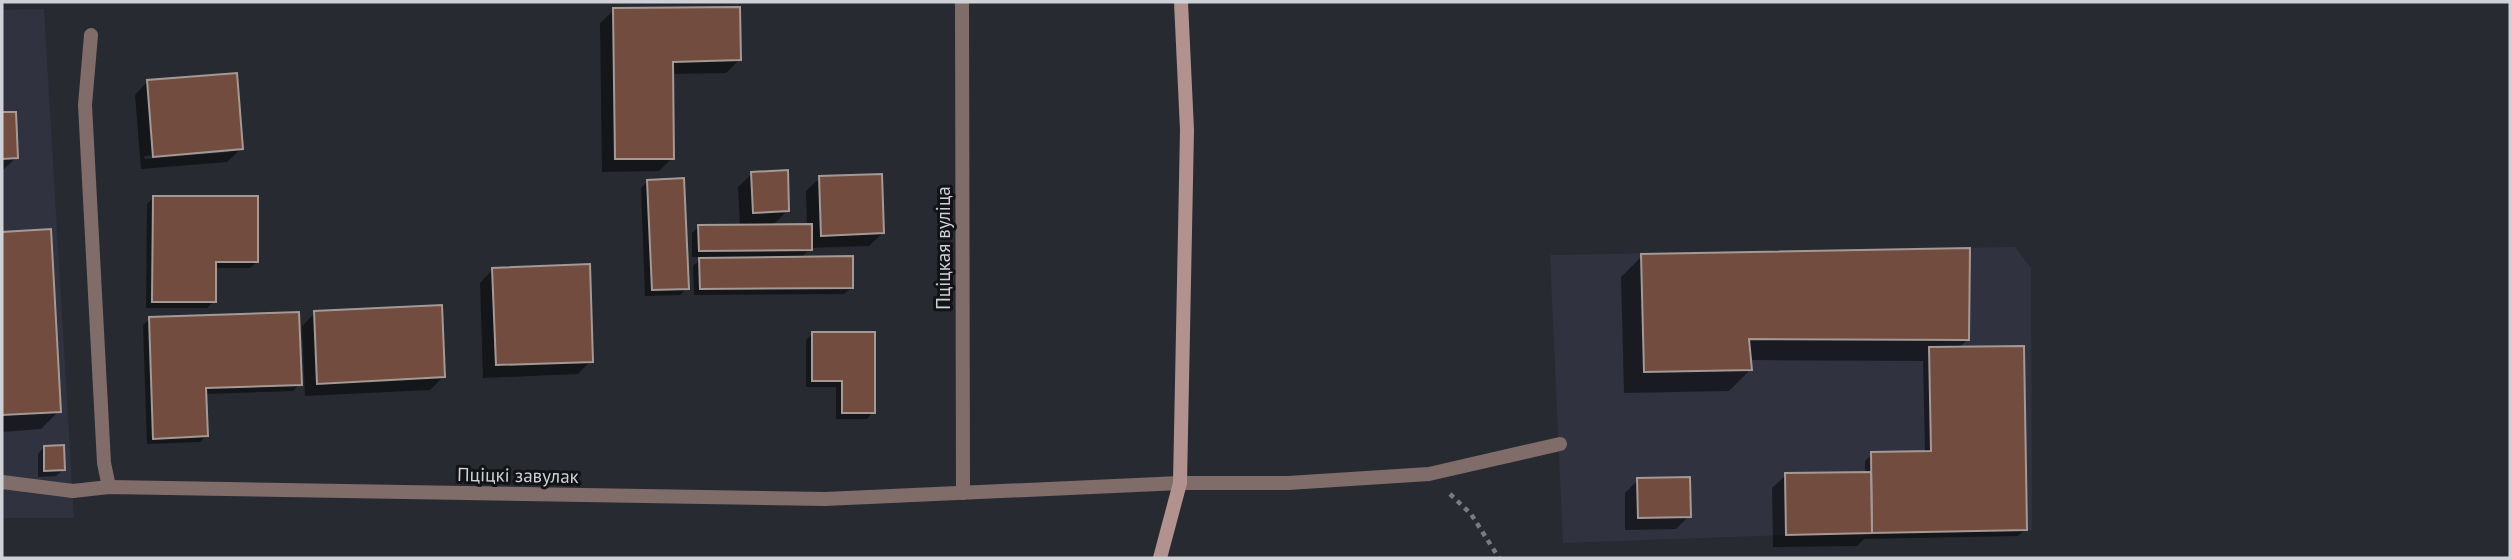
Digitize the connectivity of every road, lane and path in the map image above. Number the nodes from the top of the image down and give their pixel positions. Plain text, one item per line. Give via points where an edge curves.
1 (962, 2) edge
2 (1181, 2) edge
3 (91, 35) dead end
4 (1560, 444) dead end
5 (1429, 474) junction
6 (2, 482) edge
7 (1180, 483) junction
8 (109, 487) junction
9 (963, 493) junction
10 (1160, 558) edge
11 (1499, 558) edge

1 - 9 street, Пціцкая вуліца
2 - 7 street via 1187,130
3 - 8 street via 85,105
4 - 5 street, Пціцкі завулак
5 - 7 street, Пціцкі завулак via 1288,483
5 - 11 path via 1471,514
6 - 8 street, Пціцкі завулак via 73,491
7 - 9 street, Пціцкі завулак
7 - 10 street
8 - 9 street, Пціцкі завулак via 825,499

